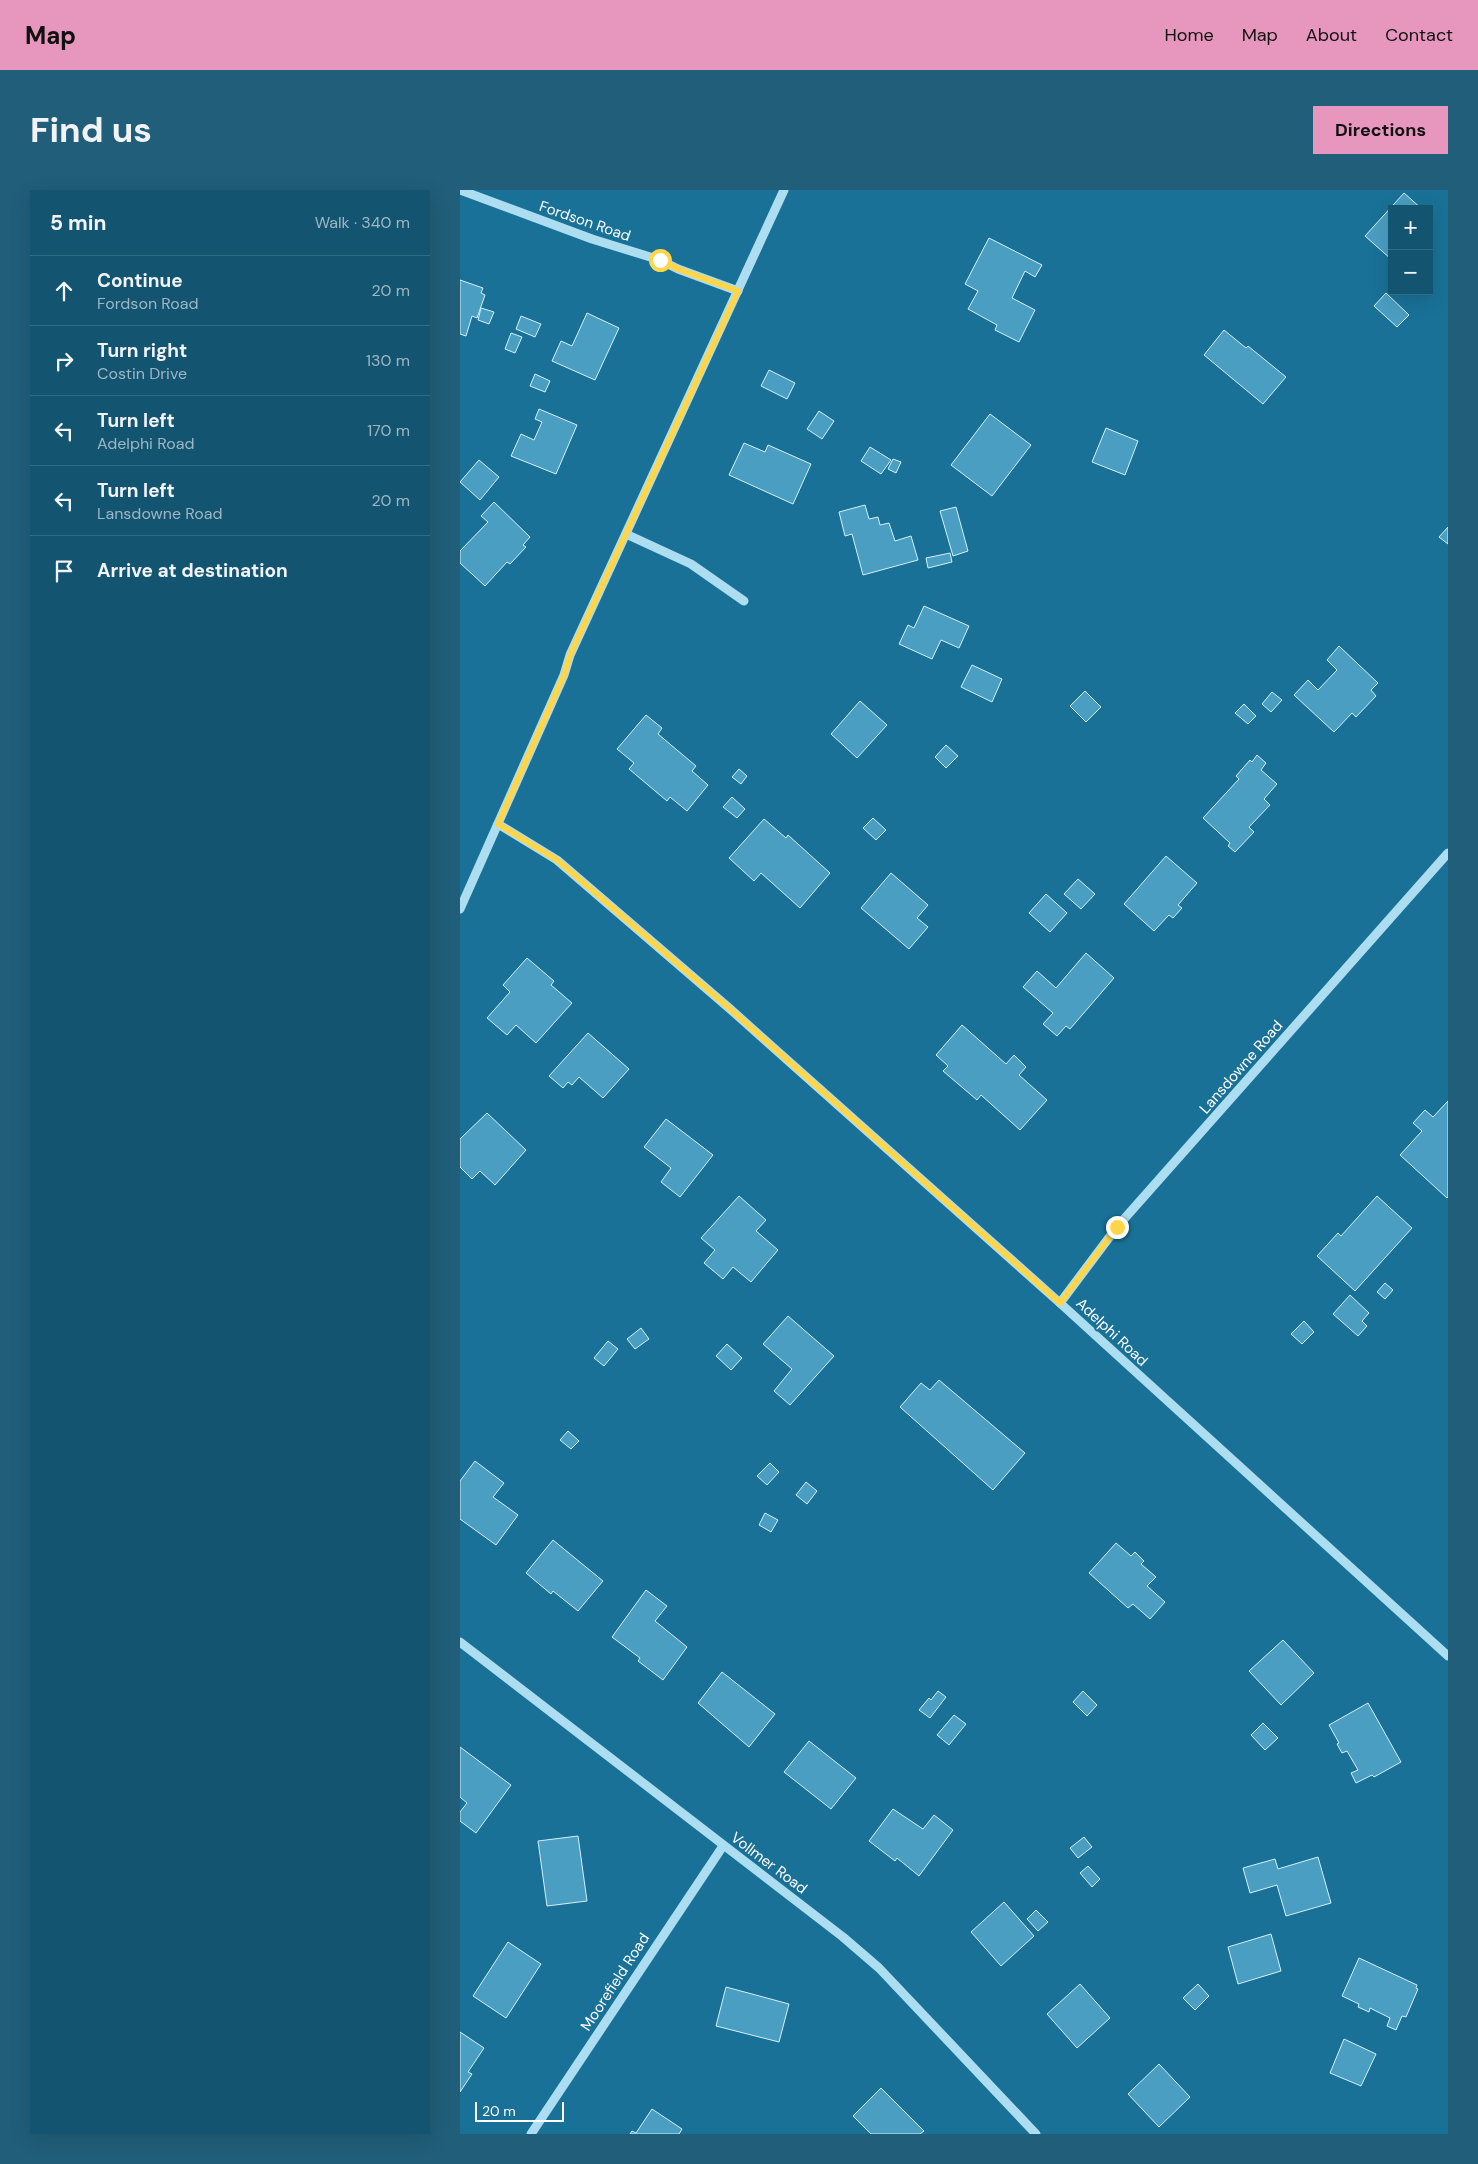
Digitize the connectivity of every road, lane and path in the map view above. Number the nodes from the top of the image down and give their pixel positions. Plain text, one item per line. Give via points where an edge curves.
1 (460, 190) edge
2 (784, 190) edge
3 (738, 291) junction
4 (626, 534) junction
5 (744, 601) dead end
6 (498, 824) junction
7 (1448, 853) edge
8 (460, 909) edge
9 (1060, 1303) junction
10 (460, 1642) edge
11 (1448, 1656) edge
12 (723, 1846) junction
13 (531, 2134) edge
14 (1036, 2134) edge

1 - 3 street, Fordson Road via 592,239 660,260
2 - 3 street
3 - 4 street
4 - 5 street via 691,564
4 - 6 street
6 - 8 street
6 - 9 street, Adelphi Road via 557,860 729,1008
7 - 9 street, Lansdowne Road via 1117,1227
9 - 11 street, Adelphi Road
10 - 12 street, Vollmer Road
12 - 13 street, Moorefield Road
12 - 14 street, Vollmer Road via 879,1968

